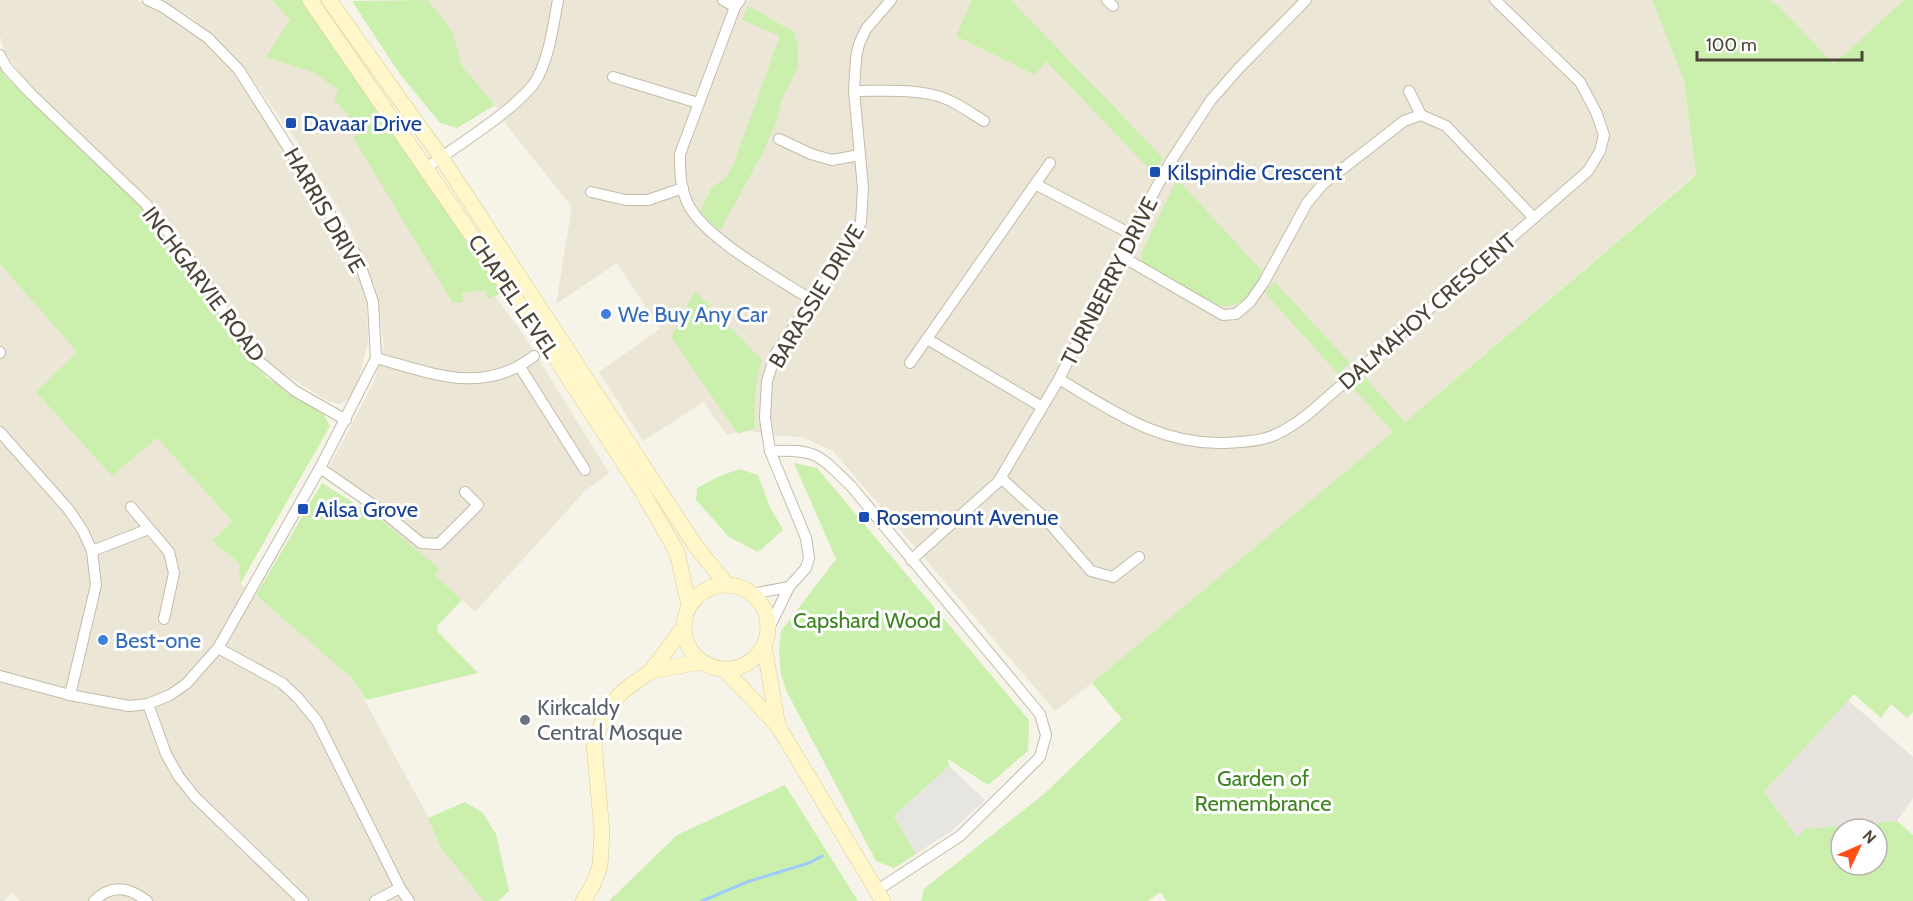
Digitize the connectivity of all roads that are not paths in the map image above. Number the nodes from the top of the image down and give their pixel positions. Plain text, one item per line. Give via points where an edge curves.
1 (148, 0) edge
2 (310, 0) edge
3 (329, 0) edge
4 (558, 0) edge
5 (723, 0) edge
6 (891, 0) edge
7 (1306, 0) edge
8 (1495, 0) edge
9 (738, 3) edge
10 (0, 55) edge
11 (613, 77) dead end
12 (1409, 91) dead end
13 (854, 92) junction
14 (698, 102) junction
15 (1421, 115) junction
16 (984, 122) dead end
17 (779, 140) dead end
18 (860, 155) junction
19 (441, 157) junction
20 (1050, 163) dead end
21 (426, 168) junction
22 (1035, 184) junction
23 (683, 188) junction
24 (591, 192) dead end
25 (1534, 218) junction
26 (1131, 234) junction
27 (1121, 256) junction
28 (813, 301) junction
29 (927, 339) junction
30 (534, 356) dead end
31 (376, 358) junction
32 (910, 363) dead end
33 (520, 367) junction
34 (1059, 379) junction
35 (1042, 407) junction
36 (346, 420) junction
37 (0, 432) edge
38 (770, 451) junction
39 (320, 468) junction
40 (585, 470) dead end
41 (1001, 478) junction
42 (465, 492) dead end
43 (131, 507) dead end
44 (150, 529) junction
45 (92, 551) junction
46 (1139, 557) dead end
47 (911, 560) junction
48 (727, 585) junction
49 (789, 587) junction
50 (752, 594) junction
51 (689, 606) junction
52 (164, 620) dead end
53 (684, 627) junction
54 (765, 638) junction
55 (218, 648) junction
56 (701, 662) junction
57 (724, 669) junction
58 (651, 671) junction
59 (0, 676) edge
60 (70, 695) junction
61 (148, 704) junction
62 (778, 726) junction
63 (400, 888) junction
64 (880, 896) edge
65 (94, 901) edge
66 (147, 901) edge
67 (303, 901) edge
68 (375, 901) edge
69 (409, 901) edge
70 (583, 901) edge

1 - 31 street, HARRIS DRIVE via 208,38 239,70 358,258 373,302
2 - 21 main road, CHAPEL LEVEL
3 - 19 main road, CHAPEL LEVEL
4 - 19 street via 548,51 537,79 502,114
5 - 9 street
6 - 13 street, BARASSIE DRIVE via 866,29 859,44
7 - 26 street, TURNBERRY DRIVE via 1212,100 1171,161
8 - 25 street, DALMAHOY CRESCENT via 1580,82 1604,135 1588,171
9 - 14 street
10 - 36 street, INCHGARVIE ROAD via 24,87 145,203 186,254 255,358 295,391
11 - 14 street
12 - 15 street
13 - 16 street via 936,95
13 - 18 street, BARASSIE DRIVE
14 - 23 street via 680,154
15 - 25 street via 1446,126
15 - 27 street via 1404,121 1323,184 1307,203 1264,282 1236,315 1223,315
17 - 18 street via 832,160
18 - 28 street, BARASSIE DRIVE via 861,222
19 - 21 street
19 - 48 main road, CHAPEL LEVEL via 695,545
20 - 22 street
21 - 51 main road, CHAPEL LEVEL via 640,488 677,552
22 - 26 street
22 - 29 street
23 - 24 street via 648,200 626,200
23 - 28 street via 690,208 704,226
25 - 34 street, DALMAHOY CRESCENT via 1307,415 1268,438 1215,443 1171,438 1137,424
26 - 27 street, TURNBERRY DRIVE
27 - 34 street, TURNBERRY DRIVE
28 - 38 street, BARASSIE DRIVE via 776,353 767,381 765,417
29 - 32 street
29 - 35 street
30 - 33 street
31 - 33 street via 457,379 489,377
31 - 36 street, HARRIS DRIVE
33 - 40 street
34 - 35 street, TURNBERRY DRIVE
35 - 41 street, TURNBERRY DRIVE
36 - 39 street, HARRIS DRIVE
37 - 45 street via 69,510
38 - 47 street via 794,450 824,460 851,486
38 - 49 street, BARASSIE DRIVE via 808,548 806,568
39 - 42 street via 422,543 439,544 478,505
39 - 55 street, HARRIS DRIVE
41 - 46 street via 1045,518 1091,571 1113,577
41 - 47 street, TURNBERRY DRIVE
43 - 44 street
44 - 45 street
44 - 52 street via 169,552 174,573
45 - 60 street via 96,585
47 - 64 street via 1040,714 1046,735 1040,757 960,836
48 - 50 main road
48 - 51 main road via 705,591
49 - 50 street
49 - 54 street, BARASSIE DRIVE
50 - 54 main road via 766,618
51 - 53 main road
53 - 56 main road via 689,646
53 - 58 main road
54 - 57 main road via 757,656 748,663
54 - 62 main road
55 - 61 street, HARRIS DRIVE via 186,684
55 - 63 street via 282,683 317,720
56 - 57 main road
56 - 58 main road
57 - 62 main road
58 - 70 main road via 623,691 606,711 594,744 602,832 600,866
59 - 60 street
60 - 61 street via 129,706
61 - 67 street via 166,754 184,784
62 - 64 main road
63 - 68 street
63 - 69 street
65 - 66 street via 107,891 123,888

